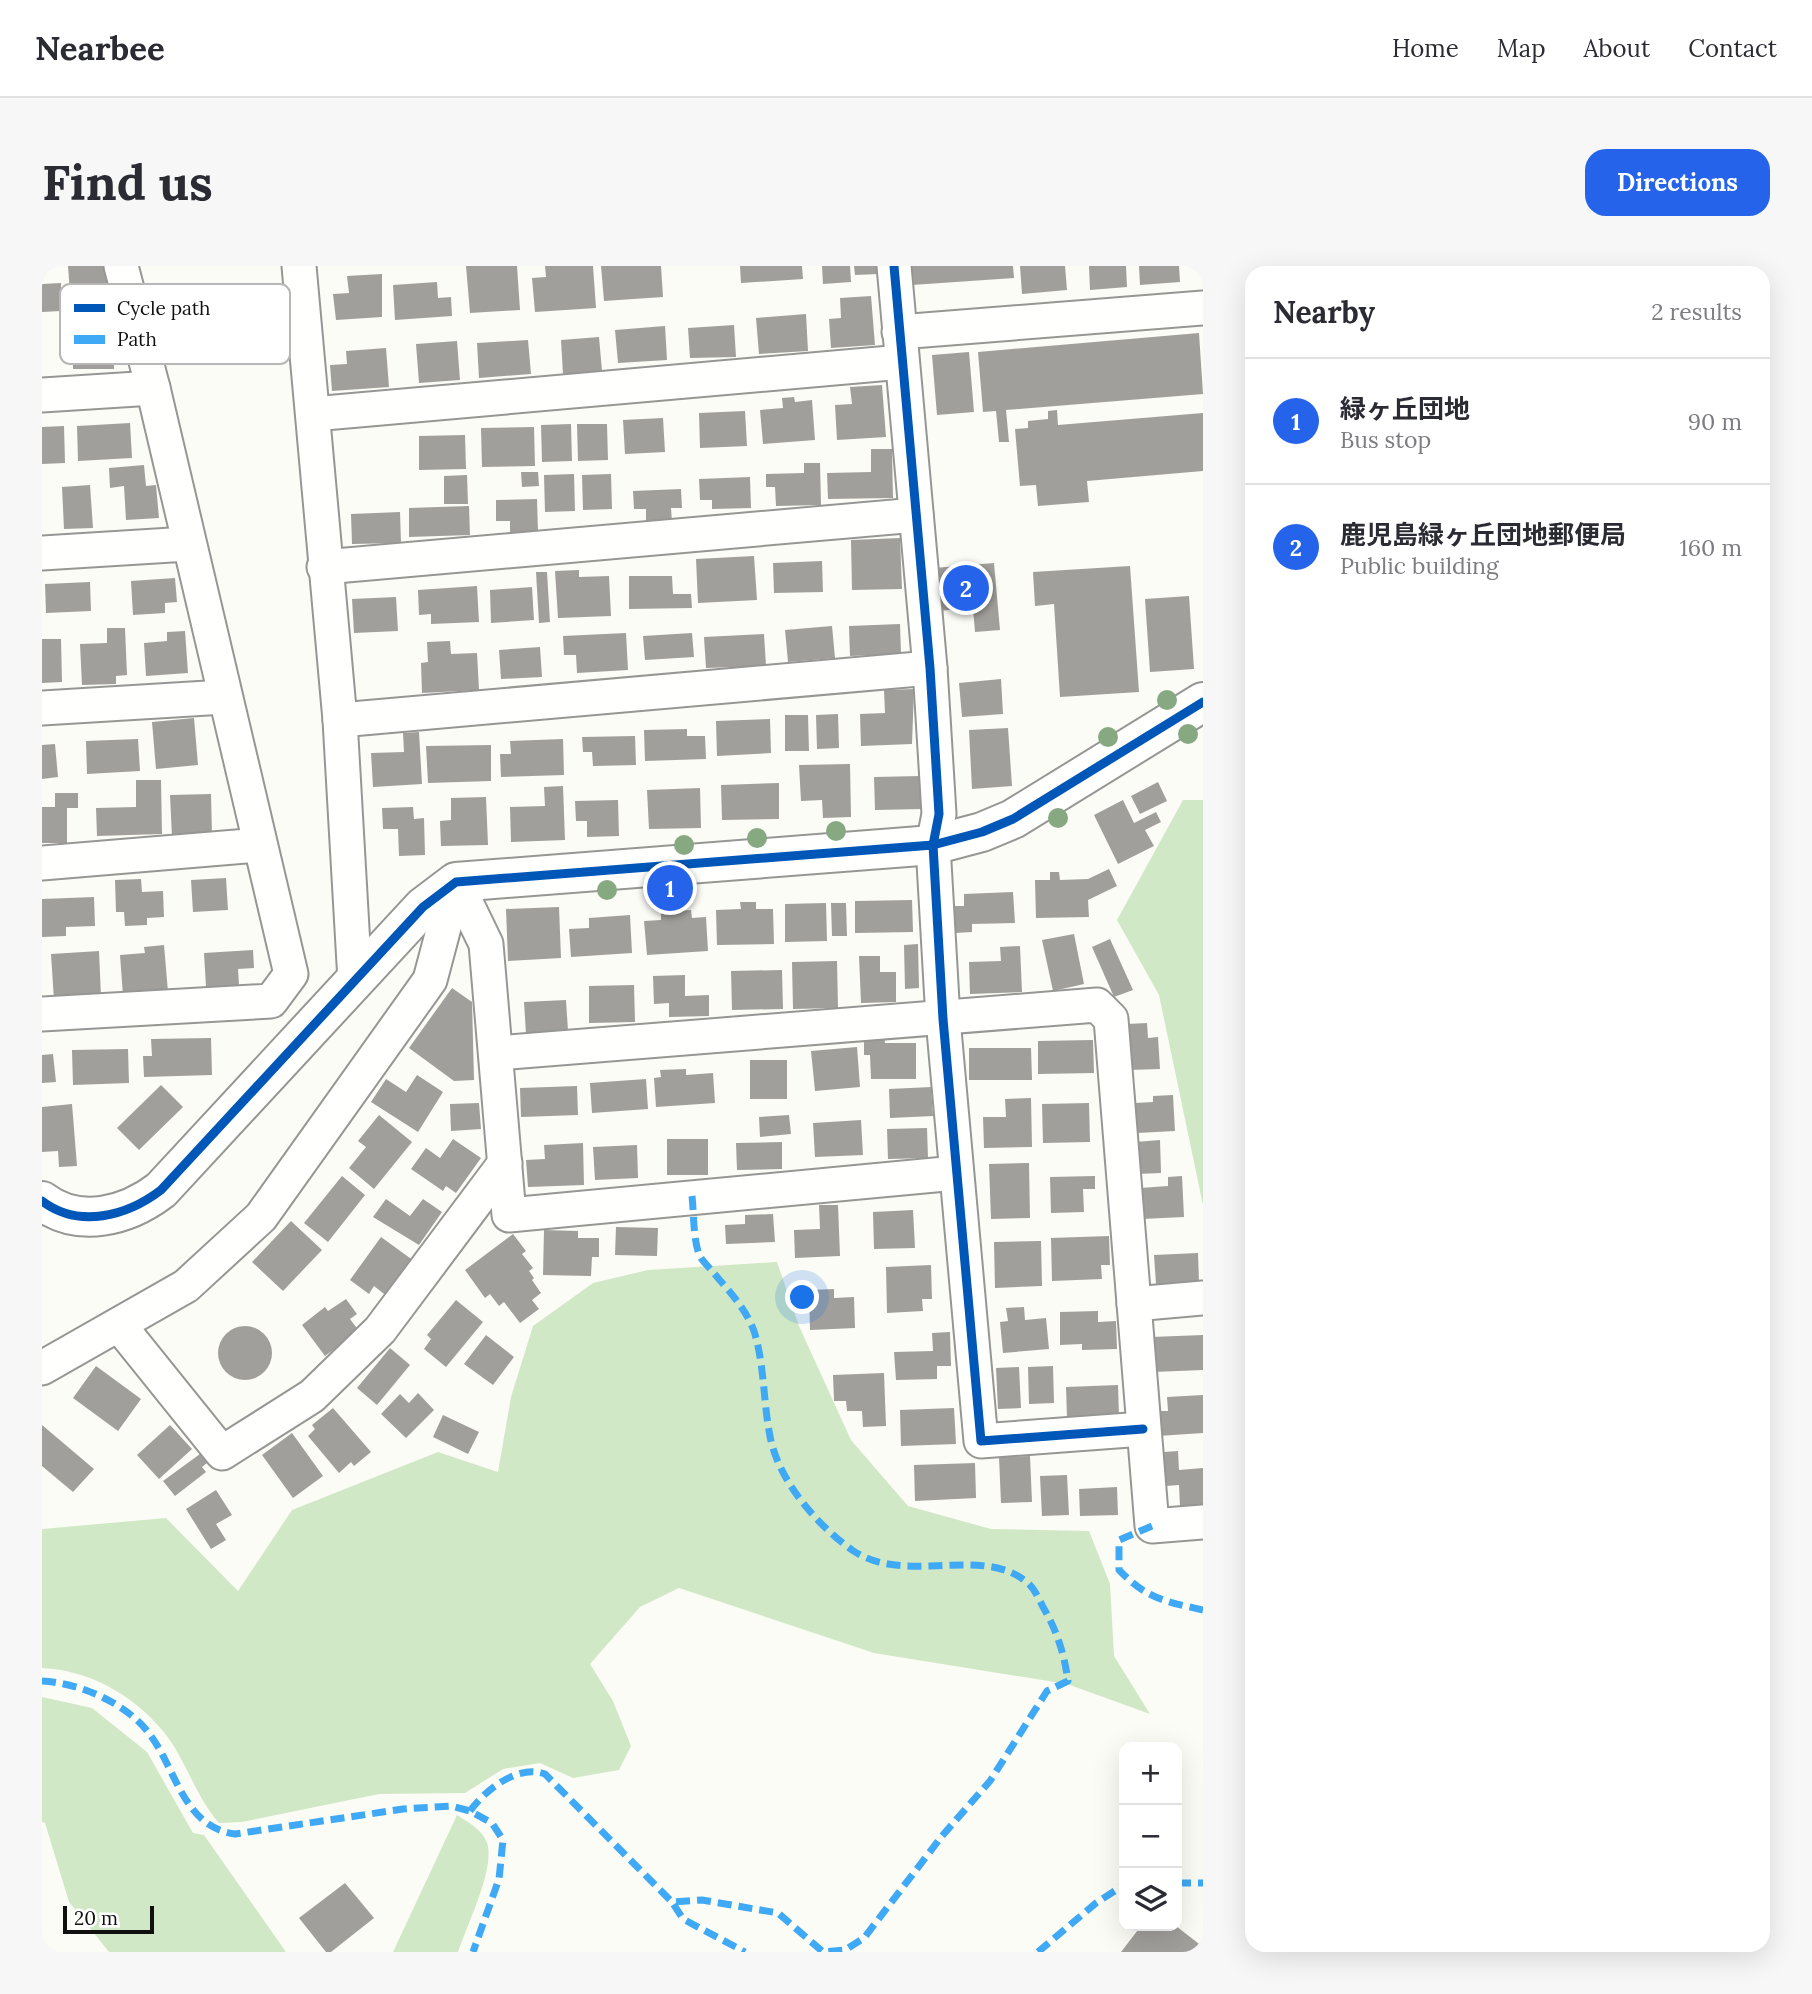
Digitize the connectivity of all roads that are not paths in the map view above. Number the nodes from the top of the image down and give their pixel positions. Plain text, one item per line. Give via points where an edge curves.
1 (121, 266) edge
2 (299, 266) edge
3 (894, 266) edge
4 (126, 284) edge
5 (1203, 308) edge
6 (901, 347) junction
7 (147, 364) edge
8 (153, 388) junction
9 (42, 396) edge
10 (313, 414) junction
11 (916, 515) junction
12 (188, 544) junction
13 (42, 553) edge
14 (324, 567) junction
15 (930, 668) junction
16 (224, 697) junction
17 (1203, 702) edge
18 (42, 708) edge
19 (340, 720) junction
20 (259, 845) junction
21 (933, 845) junction
22 (42, 863) edge
23 (457, 882) junction
24 (355, 981) junction
25 (42, 1014) edge
26 (943, 1019) junction
27 (497, 1053) junction
28 (505, 1163) junction
29 (956, 1173) junction
30 (42, 1201) edge
31 (1203, 1298) edge
32 (1134, 1304) junction
33 (119, 1325) junction
34 (42, 1368) edge
35 (1143, 1429) junction
36 (1203, 1522) edge

1 - 4 street
2 - 10 street
3 - 6 street
5 - 6 street
6 - 10 street
6 - 11 street
7 - 8 street
8 - 9 street
8 - 12 street
10 - 14 street
11 - 14 street
11 - 15 street
12 - 13 street
12 - 16 street
14 - 19 street
15 - 19 street
15 - 21 street via 939,814
16 - 18 street
16 - 20 street
17 - 21 street via 1013,819
19 - 24 street
20 - 22 street
20 - 25 street via 291,974 271,1001
21 - 23 street
21 - 26 street
23 - 24 street via 423,907
23 - 27 street via 486,944
23 - 33 street via 430,980 261,1217 186,1286
24 - 30 street via 142,1205 96,1217 71,1215
26 - 27 street
26 - 29 street
26 - 32 street via 1097,1005 1111,1020
27 - 28 street
28 - 29 street via 509,1215
28 - 33 street via 380,1330 312,1396 222,1453
29 - 35 street via 981,1441
31 - 32 street
32 - 35 street
33 - 34 street
35 - 36 street via 1152,1526

